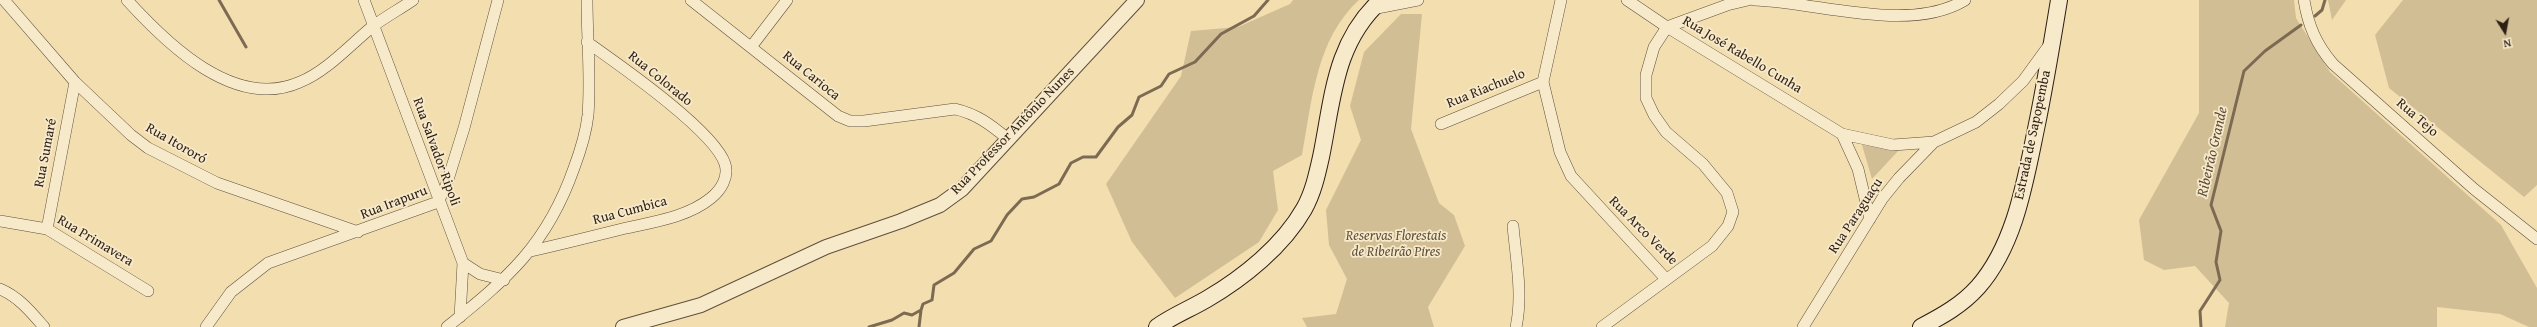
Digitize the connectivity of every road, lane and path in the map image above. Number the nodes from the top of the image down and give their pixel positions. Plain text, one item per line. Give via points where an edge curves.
1 (4, 0) edge
2 (127, 0) edge
3 (364, 0) edge
4 (413, 0) edge
5 (498, 0) edge
6 (587, 0) edge
7 (787, 0) edge
8 (1137, 0) edge
9 (1418, 0) edge
10 (1561, 0) edge
11 (1627, 0) edge
12 (1748, 0) edge
13 (1754, 0) edge
14 (1965, 0) edge
15 (2059, 0) edge
16 (2304, 0) edge
17 (695, 4) edge
18 (1376, 4) edge
19 (374, 25) junction
20 (1667, 27) junction
21 (2053, 41) junction
22 (587, 42) junction
23 (752, 47) junction
24 (75, 82) junction
25 (1543, 82) junction
26 (1441, 124) dead end
27 (1842, 134) junction
28 (1008, 139) junction
29 (1934, 142) junction
30 (726, 179) joint
31 (438, 202) junction
32 (1870, 219) junction
33 (0, 221) edge
34 (1513, 226) dead end
35 (47, 229) junction
36 (358, 232) junction
37 (2537, 239) edge
38 (531, 251) junction
39 (463, 263) junction
40 (1666, 279) junction
41 (504, 280) junction
42 (0, 289) edge
43 (148, 291) dead end
44 (460, 317) junction
45 (44, 327) edge
46 (206, 327) edge
47 (439, 327) edge
48 (444, 327) edge
49 (447, 327) edge
50 (623, 327) edge
51 (1157, 327) edge
52 (1516, 327) edge
53 (1602, 327) edge
54 (1803, 327) edge
55 (1921, 327) edge

1 - 24 street, Rua Itororó
2 - 19 street via 181,53 241,86 257,89 277,89 300,83
3 - 19 street, Rua Salvador Ripoli
4 - 19 street
5 - 31 street, Rua Irapuru via 457,150 446,186
6 - 22 street
7 - 23 street
8 - 28 street, Rua Professor Antônio Nunes
9 - 18 street
10 - 25 street, Rua Arco Verde
11 - 20 street, Rua José Rabello Cunha
12 - 20 street
13 - 14 street via 1909,17 1944,11
15 - 21 main road, Estrada de Sapopemba
16 - 37 street, Rua Tejo via 2314,37 2333,64 2474,189
17 - 23 street, Rua Carioca
18 - 51 main road via 1341,56 1315,184 1304,209 1284,236 1239,278
19 - 31 street, Rua Salvador Ripoli
20 - 27 street, Rua José Rabello Cunha
20 - 40 street, Rua Arco Verde via 1654,47 1646,75 1646,98 1666,132 1718,180 1727,193 1733,212 1722,236
21 - 29 street, Rua Paraguaçu via 2023,81 1999,104 1976,122
21 - 55 main road, Estrada de Sapopemba via 2024,191 2003,244 1978,287 1953,310
22 - 30 street, Rua Colorado via 646,85 708,138 725,165
22 - 38 street via 588,117 579,155 559,205
23 - 28 street, Rua Carioca via 826,108 850,120 891,119 941,109 955,109 970,112 983,119
24 - 35 street, Rua Sumaré
24 - 36 street, Rua Itororó via 131,135 154,151 217,183
25 - 26 street, Rua Riachuelo
25 - 40 street, Rua Arco Verde via 1560,152 1572,176
27 - 29 street, Rua José Rabello Cunha via 1893,145
27 - 32 street via 1858,168
28 - 50 street, Rua Professor Antônio Nunes via 962,188 940,205 826,247 701,305
29 - 32 street, Rua Paraguaçu via 1899,178
30 - 38 street, Rua Cumbica via 719,191 710,199 687,211
31 - 36 street, Rua Irapuru
31 - 39 street, Rua Salvador Ripoli
32 - 54 street, Rua Paraguaçu
33 - 35 street, Rua Primavera
34 - 52 street via 1518,270
35 - 43 street, Rua Primavera
36 - 46 street, Rua Irapuru via 268,263 231,292
38 - 41 street
39 - 41 street via 490,278
39 - 44 street, Rua Salvador Ripoli
40 - 53 street
41 - 44 street
42 - 45 street via 25,305
44 - 49 street
47 - 48 street

